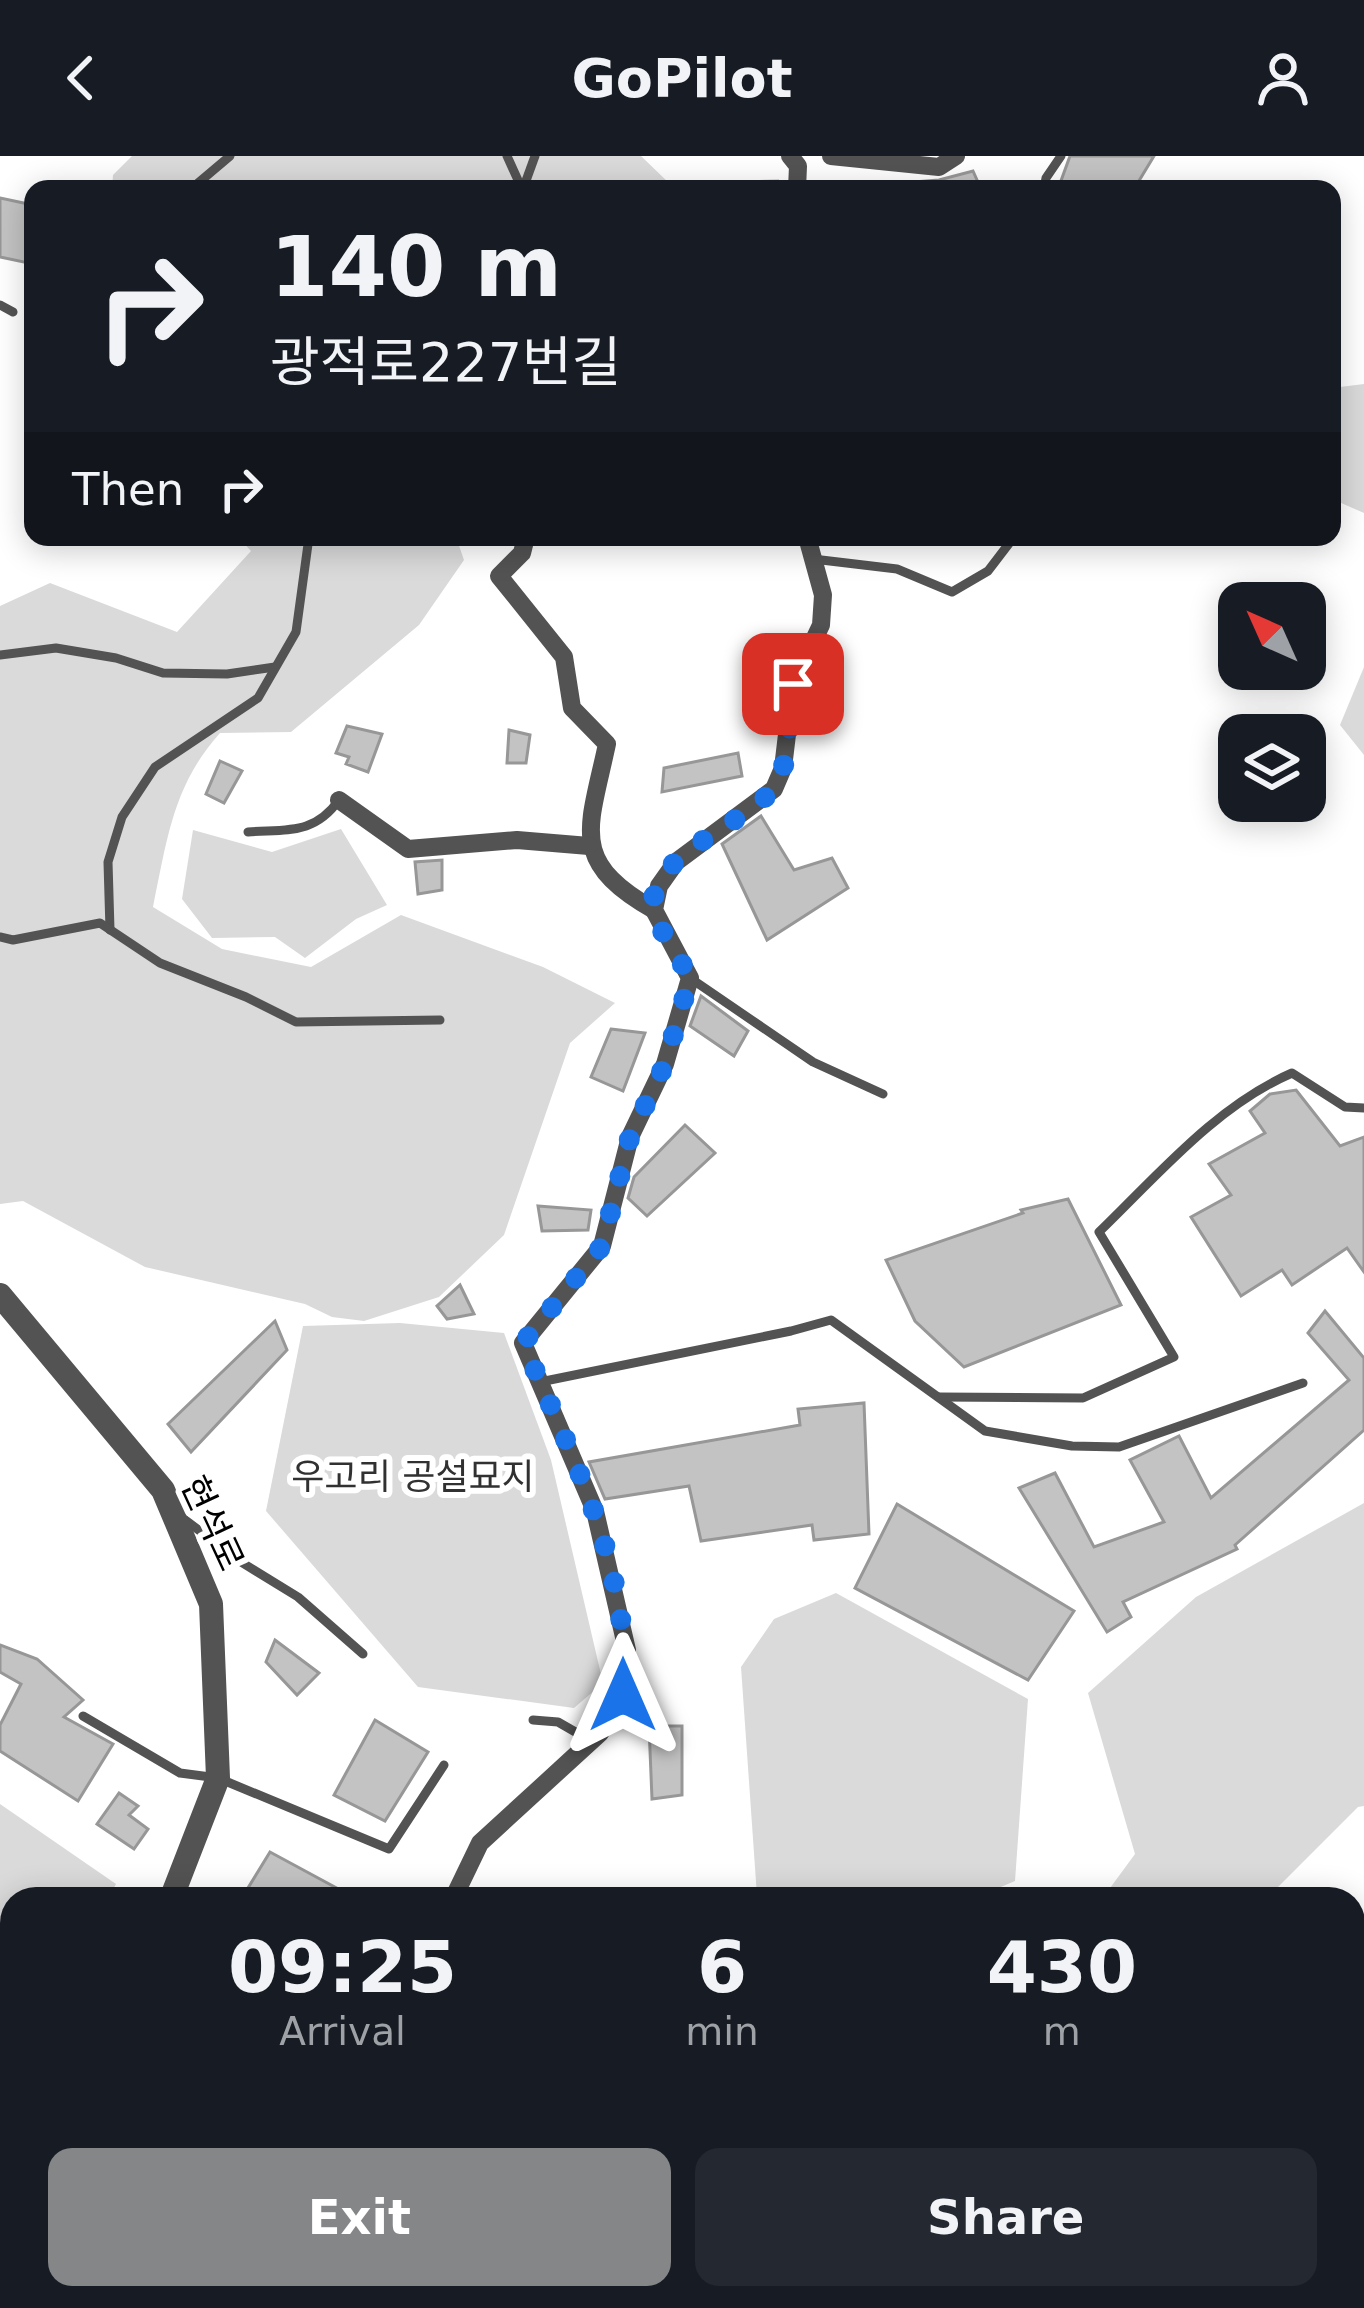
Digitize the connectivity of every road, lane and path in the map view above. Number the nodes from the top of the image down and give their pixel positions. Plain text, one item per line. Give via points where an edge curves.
1 (230, 156) edge
2 (831, 156) edge
3 (956, 156) edge
4 (202, 180) edge
5 (0, 305) edge
6 (13, 312) dead end
7 (308, 546) edge
8 (524, 546) edge
9 (809, 546) edge
10 (1007, 546) edge
11 (813, 559) junction
12 (0, 655) edge
13 (275, 667) junction
14 (339, 800) joint
15 (248, 832) dead end
16 (589, 846) junction
17 (654, 910) junction
18 (110, 930) junction
19 (0, 937) edge
20 (690, 978) junction
21 (440, 1019) dead end
22 (884, 1094) dead end
23 (1364, 1108) edge
24 (0, 1294) edge
25 (540, 1382) junction
26 (1304, 1383) dead end
27 (939, 1397) junction
28 (171, 1509) junction
29 (363, 1654) dead end
30 (82, 1716) dead end
31 (533, 1720) dead end
32 (591, 1741) junction
33 (444, 1765) dead end
34 (218, 1778) junction
35 (176, 1887) edge
36 (459, 1887) edge

1 - 4 lane
2 - 3 street via 939,167
5 - 6 lane
7 - 13 lane via 296,632
8 - 16 street via 499,576 564,657 572,708 607,744
9 - 11 street
10 - 11 lane via 988,571 952,592 897,569
11 - 17 street via 821,625 793,684 774,789 676,862 658,886
12 - 13 lane via 56,648 163,674
13 - 18 lane via 259,698 154,767 122,817 108,862
14 - 15 lane via 309,827
14 - 16 street via 408,849 517,840
16 - 17 street via 619,890
17 - 20 street
18 - 19 lane via 100,923
18 - 21 lane via 160,963 296,1022
20 - 22 lane via 813,1062
20 - 25 street via 665,1064 630,1137 602,1246 523,1343
23 - 27 lane via 1345,1107 1292,1072 1259,1087 1099,1232 1174,1357 1083,1398
24 - 28 street, 현석로
25 - 27 lane via 831,1320
25 - 32 street via 596,1511 627,1650 623,1695
26 - 27 lane via 1119,1447 985,1431
28 - 29 lane via 298,1597
28 - 34 street, 현석로 via 211,1604
30 - 34 lane via 180,1773
31 - 32 lane via 558,1722
32 - 36 street via 479,1844
33 - 34 lane via 389,1849
34 - 35 street, 현석로

